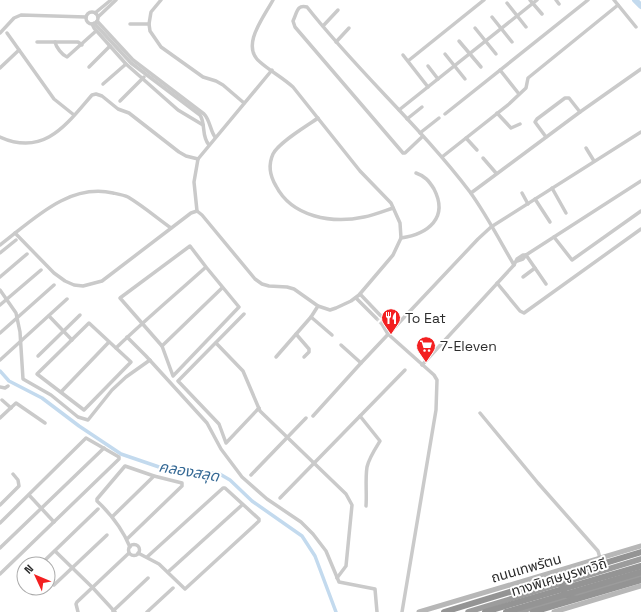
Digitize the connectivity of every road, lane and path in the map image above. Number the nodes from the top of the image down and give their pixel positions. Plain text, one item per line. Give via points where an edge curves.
1 (111, 0) edge
2 (116, 0) edge
3 (161, 0) edge
4 (273, 0) edge
5 (484, 0) edge
6 (538, 0) edge
7 (556, 0) edge
8 (588, 0) edge
9 (614, 0) edge
10 (532, 2) edge
11 (507, 3) dead end
12 (559, 4) dead end
13 (618, 5) junction
14 (338, 10) dead end
15 (542, 14) dead end
16 (518, 16) junction
17 (86, 17) junction
18 (492, 17) dead end
19 (95, 19) junction
20 (130, 24) dead end
21 (149, 24) junction
22 (323, 26) junction
23 (526, 27) dead end
24 (636, 27) dead end
25 (349, 28) dead end
26 (475, 28) dead end
27 (502, 28) junction
28 (96, 31) junction
29 (0, 32) edge
30 (7, 33) dead end
31 (459, 41) dead end
32 (485, 41) junction
33 (37, 42) dead end
34 (55, 42) junction
35 (336, 42) junction
36 (512, 42) dead end
37 (111, 43) junction
38 (82, 45) junction
39 (19, 50) junction
40 (445, 54) dead end
41 (469, 54) junction
42 (496, 54) dead end
43 (403, 55) dead end
44 (408, 61) junction
45 (126, 64) junction
46 (428, 66) dead end
47 (454, 66) junction
48 (89, 67) dead end
49 (481, 67) dead end
50 (0, 68) edge
51 (641, 69) edge
52 (272, 70) junction
53 (500, 70) junction
54 (148, 74) junction
55 (143, 78) junction
56 (438, 79) junction
57 (465, 79) dead end
58 (103, 84) dead end
59 (428, 87) junction
60 (519, 94) junction
61 (174, 96) junction
62 (120, 101) dead end
63 (169, 101) junction
64 (244, 103) junction
65 (422, 107) dead end
66 (399, 110) junction
67 (580, 112) junction
68 (497, 113) junction
69 (446, 114) dead end
70 (74, 115) junction
71 (318, 118) junction
72 (439, 118) dead end
73 (407, 119) junction
74 (520, 124) dead end
75 (203, 125) junction
76 (641, 132) edge
77 (422, 134) junction
78 (0, 137) edge
79 (215, 137) junction
80 (546, 137) junction
81 (466, 138) junction
82 (209, 145) junction
83 (586, 148) dead end
84 (477, 150) dead end
85 (442, 157) junction
86 (483, 158) dead end
87 (198, 159) junction
88 (594, 161) junction
89 (416, 172) dead end
90 (496, 173) junction
91 (641, 181) edge
92 (552, 188) junction
93 (471, 193) junction
94 (522, 193) dead end
95 (535, 200) junction
96 (528, 204) junction
97 (394, 208) junction
98 (196, 211) junction
99 (641, 211) edge
100 (566, 213) dead end
101 (550, 222) dead end
102 (171, 228) junction
103 (491, 228) junction
104 (641, 229) edge
105 (15, 233) junction
106 (554, 237) junction
107 (401, 238) junction
108 (16, 240) dead end
109 (0, 245) edge
110 (0, 253) edge
111 (27, 254) dead end
112 (526, 255) junction
113 (515, 263) junction
114 (206, 267) junction
115 (535, 268) junction
116 (41, 270) dead end
117 (0, 277) edge
118 (523, 277) dead end
119 (497, 283) junction
120 (546, 284) dead end
121 (54, 285) dead end
122 (222, 288) junction
123 (0, 290) edge
124 (360, 294) junction
125 (356, 298) junction
126 (6, 299) junction
127 (67, 299) dead end
128 (0, 305) edge
129 (318, 306) junction
130 (244, 314) dead end
131 (80, 315) dead end
132 (380, 315) tunnel mouth
133 (48, 316) junction
134 (311, 317) junction
135 (17, 318) junction
136 (376, 318) tunnel mouth
137 (386, 320) tunnel mouth
138 (143, 323) junction
139 (382, 324) tunnel mouth
140 (396, 326) junction
141 (63, 331) junction
142 (0, 333) edge
143 (296, 334) junction
144 (388, 334) junction
145 (332, 336) dead end
146 (128, 337) junction
147 (21, 340) junction
148 (72, 340) junction
149 (109, 342) junction
150 (216, 342) junction
151 (341, 345) dead end
152 (162, 346) junction
153 (116, 348) junction
154 (38, 356) dead end
155 (276, 357) dead end
156 (304, 357) dead end
157 (0, 360) edge
158 (150, 360) junction
159 (361, 363) junction
160 (422, 365) junction
161 (405, 370) dead end
162 (0, 386) edge
163 (8, 386) dead end
164 (60, 392) junction
165 (2, 400) dead end
166 (11, 408) junction
167 (259, 408) junction
168 (480, 413) dead end
169 (313, 416) dead end
170 (360, 416) junction
171 (0, 418) edge
172 (306, 418) dead end
173 (45, 423) dead end
174 (288, 438) junction
175 (104, 448) junction
176 (314, 463) junction
177 (13, 474) dead end
178 (251, 475) dead end
179 (154, 476) junction
180 (29, 495) junction
181 (280, 498) dead end
182 (0, 505) edge
183 (242, 505) junction
184 (366, 506) dead end
185 (42, 509) junction
186 (98, 509) dead end
187 (113, 516) junction
188 (54, 522) junction
189 (0, 523) edge
190 (107, 535) dead end
191 (127, 539) junction
192 (641, 546) edge
193 (130, 547) junction
194 (0, 548) edge
195 (55, 551) junction
196 (641, 552) edge
197 (129, 553) junction
198 (138, 553) junction
199 (50, 556) edge
200 (147, 557) junction
201 (600, 558) junction
202 (641, 559) edge
203 (641, 566) edge
204 (72, 568) junction
205 (1, 571) edge
206 (168, 572) junction
207 (641, 572) edge
208 (568, 573) junction
209 (641, 576) edge
210 (148, 578) dead end
211 (337, 578) junction
212 (641, 580) edge
213 (56, 584) edge
214 (641, 586) edge
215 (93, 588) junction
216 (173, 588) dead end
217 (576, 599) junction
218 (78, 612) edge
219 (113, 612) edge
220 (147, 612) edge
221 (377, 612) edge
222 (402, 612) edge
223 (419, 612) edge
224 (444, 612) edge
225 (468, 612) edge
226 (485, 612) edge
227 (506, 612) edge
228 (518, 612) edge
229 (533, 612) edge
230 (555, 612) edge

1 - 19 street
2 - 19 street
3 - 21 street via 151,12
4 - 52 street via 251,46 259,62
5 - 44 street
6 - 10 street
7 - 12 street
8 - 53 street
9 - 13 street
10 - 15 street
10 - 16 street
11 - 16 street
13 - 24 street
13 - 60 street via 528,78 527,87
14 - 22 street
16 - 23 street
16 - 27 street
17 - 19 street via 87,22
17 - 19 street via 90,12
17 - 29 street via 21,15 14,18
18 - 27 street
19 - 28 street
19 - 37 street
20 - 21 street
21 - 64 street via 150,32 161,47 203,76 223,85
22 - 35 street
22 - 77 street via 304,6 300,7 293,21 295,27 403,153
25 - 35 street
26 - 32 street
27 - 32 street
27 - 36 street
28 - 37 street
28 - 38 street
30 - 39 street
31 - 41 street
32 - 41 street
32 - 42 street
33 - 34 street
34 - 38 street via 78,42
34 - 38 street via 64,56 68,57
35 - 66 street
37 - 45 street
37 - 48 street
37 - 54 street via 131,63
39 - 50 street
39 - 70 street via 54,99
40 - 47 street
41 - 47 street
41 - 49 street
43 - 44 street
44 - 59 street
45 - 55 street
45 - 58 street
46 - 56 street
47 - 56 street
47 - 57 street
51 - 67 street
52 - 64 street
52 - 71 street via 293,87
53 - 60 street
53 - 69 street
54 - 55 street
54 - 61 street
54 - 79 street via 204,114
55 - 62 street
55 - 63 street
56 - 59 street
59 - 66 street
60 - 68 street
61 - 63 street
61 - 75 street via 200,115
63 - 75 street
64 - 79 street
65 - 73 street
66 - 73 street
67 - 80 street
67 - 80 street via 568,97 542,114 535,122
68 - 74 street via 511,128
68 - 81 street
70 - 78 street via 50,138 41,141 22,143
70 - 87 street via 92,96 98,95 115,107 130,113 179,152
71 - 97 street via 360,171
71 - 97 street via 284,143 273,155 270,172 280,194 302,211 320,218 349,220
72 - 77 street
73 - 77 street
75 - 82 street via 205,139
76 - 88 street
77 - 85 street
79 - 82 street
80 - 90 street
81 - 84 street
81 - 85 street
82 - 87 street
83 - 88 street
85 - 93 street
86 - 90 street
87 - 98 street via 194,182
88 - 92 street
89 - 107 street via 433,188 439,200 439,213 420,233
90 - 93 street
91 - 106 street
92 - 95 street
92 - 100 street
93 - 103 street
94 - 96 street
95 - 96 street
95 - 101 street
96 - 103 street
97 - 107 street via 400,223
98 - 102 street
98 - 129 street via 255,279 269,286 294,289
99 - 106 street via 572,260
102 - 105 street via 127,196 95,191 78,194 44,209
102 - 105 street via 102,281 83,286 74,285 60,277
103 - 113 street
103 - 140 street
104 - 119 street via 524,313
105 - 109 street
106 - 112 street
107 - 124 street via 393,255
108 - 110 street
111 - 117 street
112 - 113 street via 521,256
112 - 115 street
113 - 119 street
114 - 122 street
114 - 138 street
114 - 138 street via 190,246 120,298
115 - 118 street
115 - 120 street
116 - 126 street
119 - 160 street
121 - 135 street
122 - 152 street
122 - 152 street via 239,307 173,376
123 - 126 street
124 - 125 street
124 - 132 street
125 - 129 street via 330,310
125 - 136 street
126 - 128 street
126 - 135 street
127 - 133 street
129 - 134 street
130 - 150 street
131 - 141 street
133 - 141 street
133 - 147 street
134 - 143 street
134 - 145 street
135 - 142 street
135 - 147 street
137 - 140 street
138 - 146 street
138 - 152 street
139 - 144 street
140 - 144 street
141 - 148 street
141 - 154 street
143 - 155 street
143 - 156 street via 309,349
144 - 159 street
144 - 160 street
146 - 153 street
146 - 158 street
147 - 157 street
147 - 158 street via 24,379 51,395 78,417 88,420 121,381
148 - 149 street via 89,323
148 - 164 street via 37,374
149 - 153 street
149 - 164 street
150 - 167 street via 243,371
150 - 167 street via 178,381 219,424 226,443
151 - 159 street
153 - 164 street via 131,362 84,410
158 - 211 street via 207,423 221,449 242,477 313,534 326,551
159 - 169 street
160 - 222 street via 436,377 436,410
161 - 170 street
162 - 163 street
165 - 166 street
166 - 171 street
166 - 173 street via 17,403
167 - 174 street
168 - 201 street via 598,550
170 - 176 street
170 - 184 street via 380,442 367,467
172 - 174 street
174 - 176 street
174 - 178 street
175 - 180 street via 88,438 85,439
175 - 185 street
175 - 188 street via 119,459
176 - 181 street
176 - 211 street via 346,494 352,505 346,566
177 - 182 street via 19,486
179 - 187 street
179 - 187 street via 124,466 96,499
179 - 191 street via 183,485
180 - 185 street
180 - 189 street
183 - 200 street via 225,488 222,489
183 - 206 street
183 - 206 street via 259,518 259,521 187,588 183,588
185 - 188 street
185 - 194 street
186 - 195 street
187 - 191 street
188 - 205 street
190 - 204 street
191 - 193 street
192 - 201 main road, ถนนเทพรัตน
193 - 197 street
193 - 198 street via 138,546
195 - 199 street
195 - 204 street
196 - 208 highway
197 - 198 street via 134,556
197 - 215 street
198 - 200 street
200 - 206 street
201 - 223 main road, ถนนเทพรัตน
202 - 225 highway, ถนนเทพรัตน
203 - 226 highway, ทางพิเศษบูรพาวิถี, bridge
204 - 213 street
204 - 215 street
207 - 227 highway, ทางพิเศษบูรพาวิถี, bridge
208 - 217 highway, bridge via 562,585 564,593
208 - 224 highway
209 - 228 highway
210 - 219 street
211 - 221 street via 339,582 375,589
212 - 217 highway
214 - 230 main road
215 - 218 street via 77,602
215 - 219 street
216 - 220 street
217 - 229 highway

